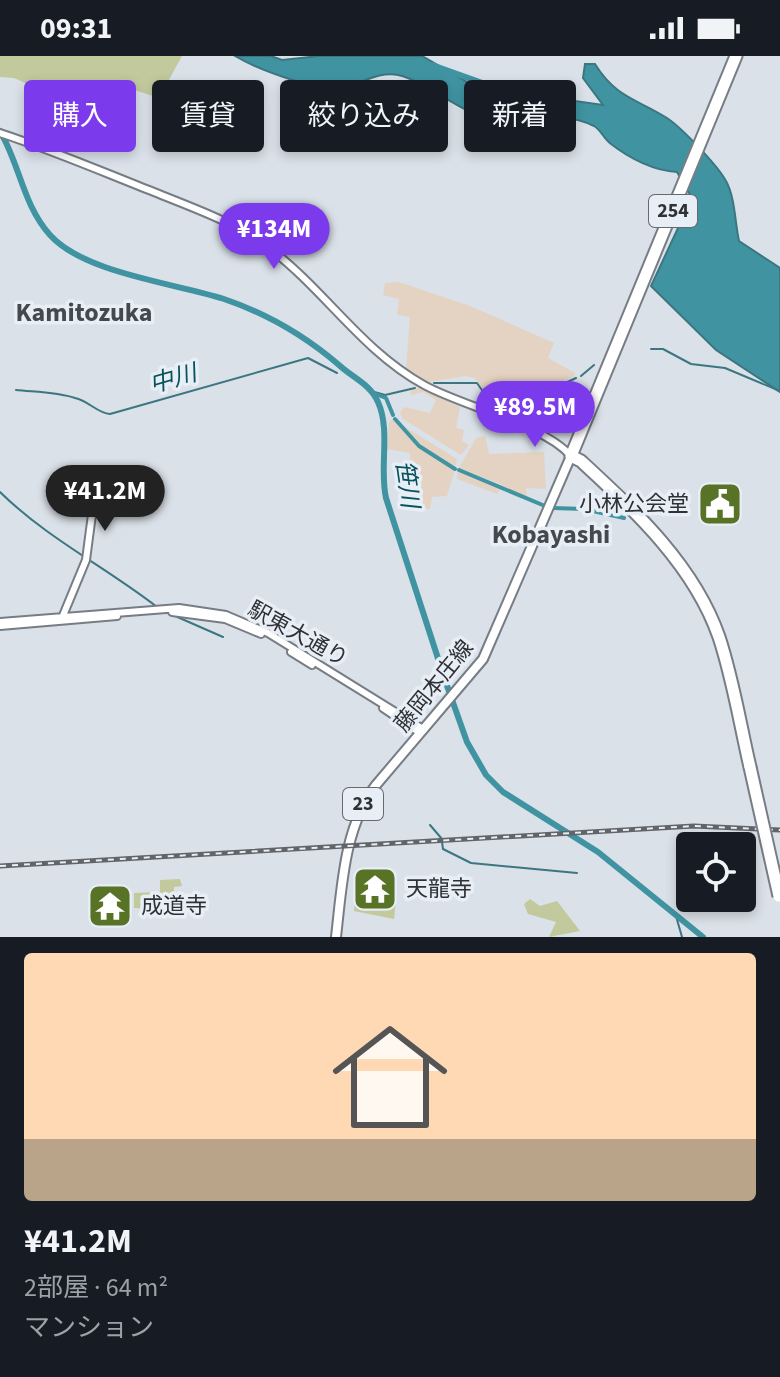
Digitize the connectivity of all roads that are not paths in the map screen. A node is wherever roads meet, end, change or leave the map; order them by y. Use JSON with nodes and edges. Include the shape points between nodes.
{"nodes":[{"id":1,"x":736,"y":56,"type":"edge"},
{"id":2,"x":0,"y":133,"type":"edge"},
{"id":3,"x":571,"y":456,"type":"junction"},
{"id":4,"x":93,"y":507,"type":"dead end"},
{"id":5,"x":61,"y":618,"type":"junction"},
{"id":6,"x":0,"y":624,"type":"edge"},
{"id":7,"x":421,"y":731,"type":"junction"},
{"id":8,"x":780,"y":897,"type":"edge"},
{"id":9,"x":336,"y":937,"type":"edge"}],
"edges":[{"from":1,"to":3,"type":"highway","number":"254"},
{"from":2,"to":3,"type":"street","via":[[235,227],[286,262],[392,365],[426,386],[553,442]]},
{"from":3,"to":7,"type":"main road","name":"藤岡本庄線","number":"23","via":[[487,652]]},
{"from":3,"to":8,"type":"highway","bridge":true,"via":[[661,542],[692,581],[718,635]]},
{"from":4,"to":5,"type":"street","via":[[86,558]]},
{"from":5,"to":6,"type":"street","name":"駅東大通り"},
{"from":5,"to":7,"type":"street","name":"駅東大通り","via":[[169,612],[225,619],[266,636]]},
{"from":7,"to":9,"type":"main road","name":"藤岡本庄線","number":"23","via":[[362,806],[349,845]]}]}
